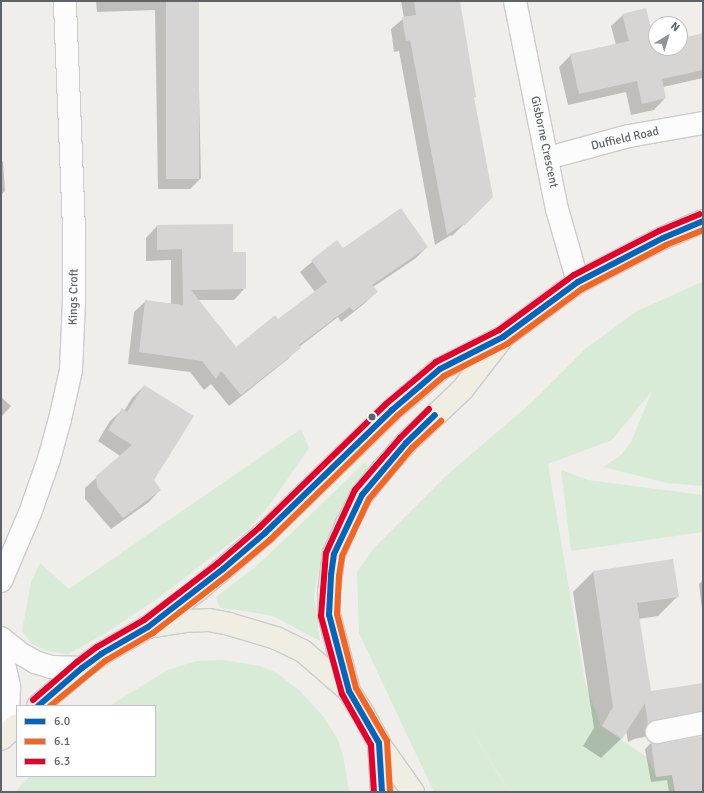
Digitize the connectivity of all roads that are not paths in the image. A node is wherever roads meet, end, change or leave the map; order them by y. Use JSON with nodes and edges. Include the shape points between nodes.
{"nodes":[{"id":1,"x":65,"y":1,"type":"edge"},
{"id":2,"x":515,"y":1,"type":"edge"},
{"id":3,"x":703,"y":123,"type":"edge"},
{"id":4,"x":548,"y":158,"type":"junction"},
{"id":5,"x":703,"y":221,"type":"edge"},
{"id":6,"x":578,"y":282,"type":"junction"},
{"id":7,"x":503,"y":336,"type":"junction"},
{"id":8,"x":1,"y":580,"type":"edge"},
{"id":9,"x":148,"y":627,"type":"junction"},
{"id":10,"x":1,"y":638,"type":"edge"},
{"id":11,"x":1,"y":651,"type":"edge"},
{"id":12,"x":82,"y":668,"type":"junction"},
{"id":13,"x":349,"y":691,"type":"junction"},
{"id":14,"x":39,"y":705,"type":"edge"},
{"id":15,"x":703,"y":723,"type":"edge"},
{"id":16,"x":657,"y":732,"type":"dead end"},
{"id":17,"x":7,"y":734,"type":"edge"},
{"id":18,"x":379,"y":743,"type":"junction"},
{"id":19,"x":382,"y":792,"type":"edge"},
{"id":20,"x":413,"y":792,"type":"edge"}],
"edges":[{"from":1,"to":8,"type":"street","name":"Kings Croft","via":[[74,229],[71,370],[49,459]]},
{"from":2,"to":4,"type":"street","name":"Gisborne Crescent"},
{"from":3,"to":4,"type":"street","name":"Duffield Road","via":[[629,136]]},
{"from":4,"to":6,"type":"street","name":"Gisborne Crescent","via":[[558,209]]},
{"from":5,"to":6,"type":"highway","via":[[663,238]]},
{"from":6,"to":7,"type":"highway"},
{"from":7,"to":9,"type":"highway","via":[[440,369],[392,410],[265,533],[198,590]]},
{"from":7,"to":13,"type":"highway","via":[[462,390],[406,443],[382,470],[362,495],[347,524],[334,554],[329,592],[330,615]]},
{"from":9,"to":12,"type":"highway"},
{"from":9,"to":13,"type":"highway","via":[[209,620],[276,638],[303,651]]},
{"from":10,"to":12,"type":"street","via":[[35,662],[51,667]]},
{"from":11,"to":17,"type":"street","via":[[9,687]]},
{"from":12,"to":14,"type":"highway"},
{"from":13,"to":18,"type":"highway"},
{"from":15,"to":16,"type":"street"},
{"from":18,"to":19,"type":"highway"},
{"from":18,"to":20,"type":"highway"}]}
